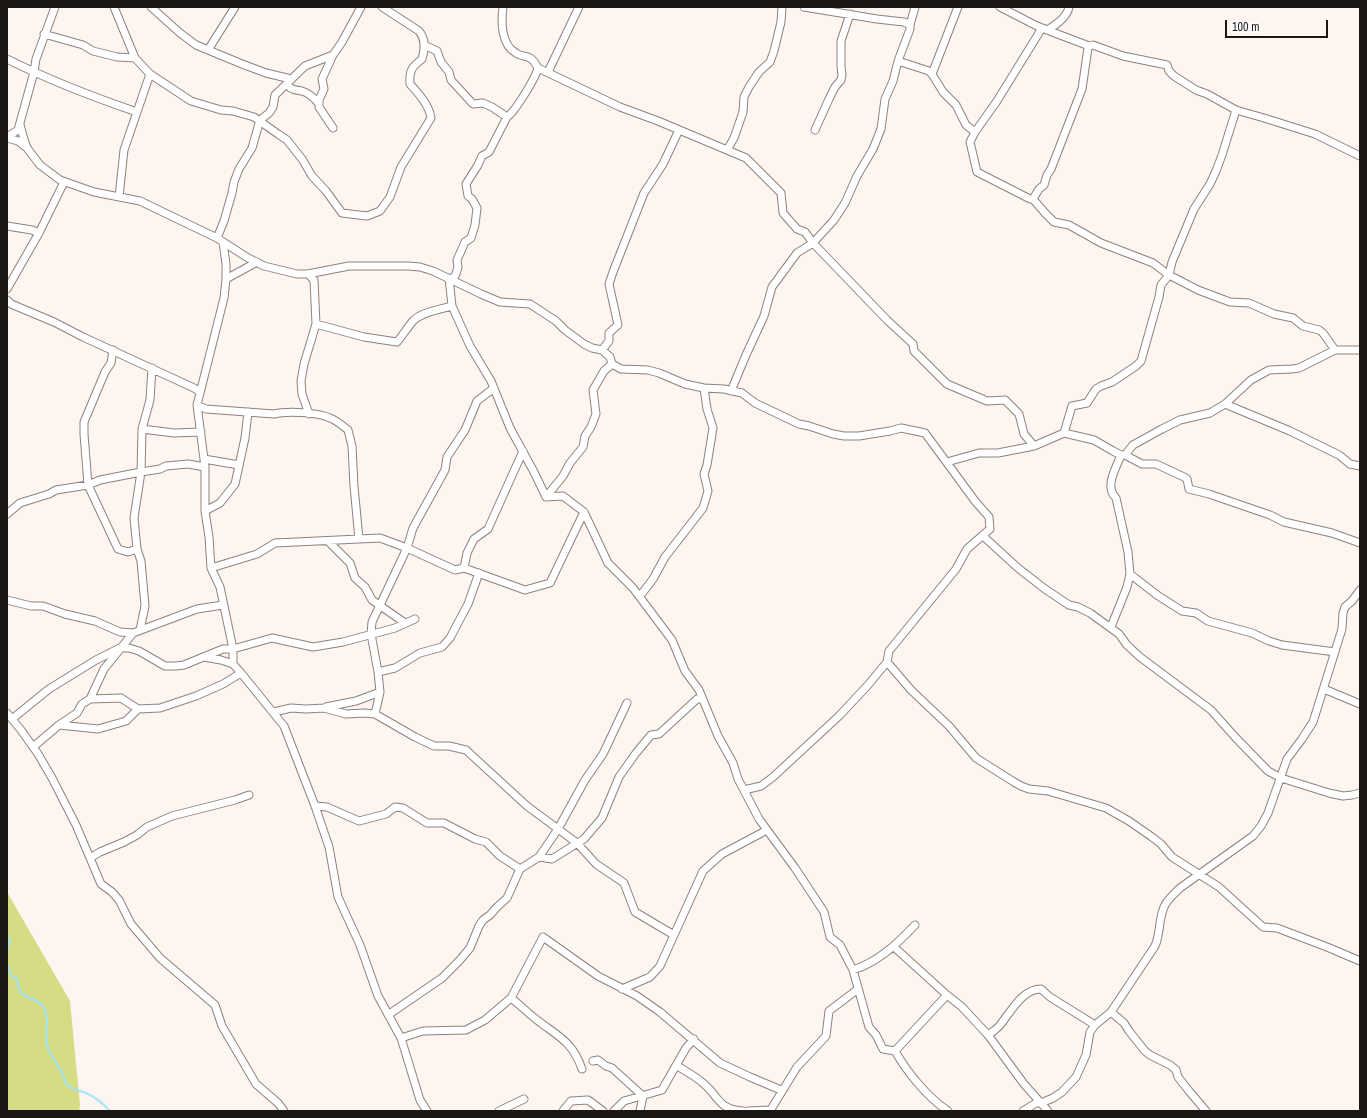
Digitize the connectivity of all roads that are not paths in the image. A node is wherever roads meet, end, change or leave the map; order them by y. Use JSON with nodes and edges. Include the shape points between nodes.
{"nodes":[{"id":1,"x":55,"y":7,"type":"edge"},
{"id":2,"x":114,"y":7,"type":"edge"},
{"id":3,"x":151,"y":7,"type":"edge"},
{"id":4,"x":163,"y":7,"type":"edge"},
{"id":5,"x":235,"y":7,"type":"edge"},
{"id":6,"x":360,"y":7,"type":"edge"},
{"id":7,"x":382,"y":7,"type":"edge"},
{"id":8,"x":503,"y":7,"type":"edge"},
{"id":9,"x":578,"y":7,"type":"edge"},
{"id":10,"x":782,"y":7,"type":"edge"},
{"id":11,"x":804,"y":7,"type":"edge"},
{"id":12,"x":915,"y":7,"type":"edge"},
{"id":13,"x":958,"y":7,"type":"edge"},
{"id":14,"x":1000,"y":7,"type":"edge"},
{"id":15,"x":1069,"y":7,"type":"edge"},
{"id":16,"x":160,"y":14,"type":"junction"},
{"id":17,"x":850,"y":14,"type":"junction"},
{"id":18,"x":910,"y":25,"type":"junction"},
{"id":19,"x":1045,"y":29,"type":"junction"},
{"id":20,"x":44,"y":34,"type":"junction"},
{"id":21,"x":424,"y":45,"type":"junction"},
{"id":22,"x":1089,"y":46,"type":"junction"},
{"id":23,"x":208,"y":50,"type":"junction"},
{"id":24,"x":333,"y":55,"type":"junction"},
{"id":25,"x":135,"y":58,"type":"junction"},
{"id":26,"x":7,"y":59,"type":"edge"},
{"id":27,"x":898,"y":61,"type":"junction"},
{"id":28,"x":538,"y":68,"type":"junction"},
{"id":29,"x":34,"y":72,"type":"junction"},
{"id":30,"x":548,"y":72,"type":"junction"},
{"id":31,"x":150,"y":74,"type":"junction"},
{"id":32,"x":932,"y":74,"type":"junction"},
{"id":33,"x":289,"y":82,"type":"junction"},
{"id":34,"x":319,"y":104,"type":"junction"},
{"id":35,"x":1236,"y":110,"type":"junction"},
{"id":36,"x":137,"y":112,"type":"junction"},
{"id":37,"x":507,"y":117,"type":"junction"},
{"id":38,"x":260,"y":120,"type":"junction"},
{"id":39,"x":20,"y":123,"type":"junction"},
{"id":40,"x":333,"y":128,"type":"dead end"},
{"id":41,"x":679,"y":130,"type":"junction"},
{"id":42,"x":815,"y":130,"type":"dead end"},
{"id":43,"x":975,"y":132,"type":"junction"},
{"id":44,"x":7,"y":138,"type":"edge"},
{"id":45,"x":27,"y":148,"type":"junction"},
{"id":46,"x":727,"y":150,"type":"junction"},
{"id":47,"x":1360,"y":156,"type":"edge"},
{"id":48,"x":64,"y":182,"type":"junction"},
{"id":49,"x":119,"y":197,"type":"junction"},
{"id":50,"x":1033,"y":199,"type":"junction"},
{"id":51,"x":7,"y":226,"type":"edge"},
{"id":52,"x":39,"y":233,"type":"junction"},
{"id":53,"x":220,"y":240,"type":"junction"},
{"id":54,"x":813,"y":243,"type":"junction"},
{"id":55,"x":257,"y":262,"type":"junction"},
{"id":56,"x":308,"y":274,"type":"junction"},
{"id":57,"x":1169,"y":275,"type":"junction"},
{"id":58,"x":226,"y":279,"type":"junction"},
{"id":59,"x":450,"y":279,"type":"junction"},
{"id":60,"x":7,"y":289,"type":"edge"},
{"id":61,"x":7,"y":300,"type":"edge"},
{"id":62,"x":452,"y":306,"type":"junction"},
{"id":63,"x":316,"y":324,"type":"junction"},
{"id":64,"x":113,"y":350,"type":"junction"},
{"id":65,"x":602,"y":350,"type":"junction"},
{"id":66,"x":1336,"y":350,"type":"junction"},
{"id":67,"x":1360,"y":350,"type":"edge"},
{"id":68,"x":612,"y":364,"type":"junction"},
{"id":69,"x":152,"y":368,"type":"junction"},
{"id":70,"x":494,"y":388,"type":"junction"},
{"id":71,"x":704,"y":388,"type":"junction"},
{"id":72,"x":731,"y":391,"type":"junction"},
{"id":73,"x":200,"y":392,"type":"junction"},
{"id":74,"x":1225,"y":404,"type":"junction"},
{"id":75,"x":197,"y":405,"type":"junction"},
{"id":76,"x":248,"y":412,"type":"junction"},
{"id":77,"x":309,"y":414,"type":"junction"},
{"id":78,"x":142,"y":430,"type":"junction"},
{"id":79,"x":201,"y":432,"type":"junction"},
{"id":80,"x":1064,"y":433,"type":"junction"},
{"id":81,"x":1034,"y":446,"type":"junction"},
{"id":82,"x":523,"y":451,"type":"junction"},
{"id":83,"x":1123,"y":455,"type":"junction"},
{"id":84,"x":204,"y":459,"type":"junction"},
{"id":85,"x":947,"y":462,"type":"junction"},
{"id":86,"x":239,"y":465,"type":"junction"},
{"id":87,"x":1360,"y":466,"type":"edge"},
{"id":88,"x":205,"y":467,"type":"junction"},
{"id":89,"x":141,"y":472,"type":"junction"},
{"id":90,"x":88,"y":485,"type":"junction"},
{"id":91,"x":546,"y":497,"type":"junction"},
{"id":92,"x":205,"y":511,"type":"junction"},
{"id":93,"x":584,"y":512,"type":"junction"},
{"id":94,"x":7,"y":514,"type":"edge"},
{"id":95,"x":983,"y":536,"type":"junction"},
{"id":96,"x":359,"y":539,"type":"junction"},
{"id":97,"x":328,"y":541,"type":"junction"},
{"id":98,"x":1360,"y":543,"type":"edge"},
{"id":99,"x":407,"y":548,"type":"junction"},
{"id":100,"x":137,"y":550,"type":"junction"},
{"id":101,"x":211,"y":568,"type":"junction"},
{"id":102,"x":464,"y":568,"type":"junction"},
{"id":103,"x":479,"y":573,"type":"junction"},
{"id":104,"x":1130,"y":574,"type":"junction"},
{"id":105,"x":1360,"y":590,"type":"edge"},
{"id":106,"x":640,"y":596,"type":"junction"},
{"id":107,"x":7,"y":600,"type":"edge"},
{"id":108,"x":223,"y":605,"type":"junction"},
{"id":109,"x":380,"y":606,"type":"junction"},
{"id":110,"x":416,"y":619,"type":"dead end"},
{"id":111,"x":405,"y":623,"type":"junction"},
{"id":112,"x":1111,"y":627,"type":"junction"},
{"id":113,"x":137,"y":631,"type":"junction"},
{"id":114,"x":371,"y":634,"type":"junction"},
{"id":115,"x":120,"y":648,"type":"junction"},
{"id":116,"x":232,"y":649,"type":"junction"},
{"id":117,"x":1335,"y":652,"type":"junction"},
{"id":118,"x":204,"y":657,"type":"junction"},
{"id":119,"x":887,"y":662,"type":"junction"},
{"id":120,"x":232,"y":664,"type":"junction"},
{"id":121,"x":378,"y":672,"type":"junction"},
{"id":122,"x":241,"y":673,"type":"junction"},
{"id":123,"x":1324,"y":689,"type":"junction"},
{"id":124,"x":380,"y":692,"type":"junction"},
{"id":125,"x":90,"y":699,"type":"junction"},
{"id":126,"x":702,"y":699,"type":"junction"},
{"id":127,"x":627,"y":702,"type":"dead end"},
{"id":128,"x":1360,"y":704,"type":"edge"},
{"id":129,"x":324,"y":708,"type":"junction"},
{"id":130,"x":138,"y":709,"type":"junction"},
{"id":131,"x":274,"y":712,"type":"junction"},
{"id":132,"x":7,"y":713,"type":"edge"},
{"id":133,"x":375,"y":714,"type":"junction"},
{"id":134,"x":12,"y":719,"type":"junction"},
{"id":135,"x":59,"y":725,"type":"junction"},
{"id":136,"x":33,"y":746,"type":"junction"},
{"id":137,"x":1280,"y":778,"type":"junction"},
{"id":138,"x":744,"y":790,"type":"junction"},
{"id":139,"x":1360,"y":792,"type":"edge"},
{"id":140,"x":249,"y":795,"type":"dead end"},
{"id":141,"x":315,"y":806,"type":"junction"},
{"id":142,"x":558,"y":829,"type":"junction"},
{"id":143,"x":767,"y":830,"type":"junction"},
{"id":144,"x":577,"y":843,"type":"junction"},
{"id":145,"x":90,"y":858,"type":"junction"},
{"id":146,"x":539,"y":858,"type":"junction"},
{"id":147,"x":520,"y":869,"type":"junction"},
{"id":148,"x":1198,"y":874,"type":"junction"},
{"id":149,"x":915,"y":926,"type":"dead end"},
{"id":150,"x":674,"y":935,"type":"junction"},
{"id":151,"x":894,"y":947,"type":"junction"},
{"id":152,"x":1360,"y":962,"type":"edge"},
{"id":153,"x":853,"y":970,"type":"junction"},
{"id":154,"x":622,"y":989,"type":"junction"},
{"id":155,"x":858,"y":989,"type":"junction"},
{"id":156,"x":947,"y":995,"type":"junction"},
{"id":157,"x":511,"y":998,"type":"junction"},
{"id":158,"x":1111,"y":1012,"type":"junction"},
{"id":159,"x":388,"y":1015,"type":"junction"},
{"id":160,"x":1095,"y":1025,"type":"junction"},
{"id":161,"x":988,"y":1035,"type":"junction"},
{"id":162,"x":401,"y":1038,"type":"junction"},
{"id":163,"x":694,"y":1039,"type":"junction"},
{"id":164,"x":894,"y":1051,"type":"junction"},
{"id":165,"x":593,"y":1061,"type":"dead end"},
{"id":166,"x":676,"y":1065,"type":"junction"},
{"id":167,"x":582,"y":1069,"type":"dead end"},
{"id":168,"x":781,"y":1090,"type":"junction"},
{"id":169,"x":643,"y":1096,"type":"junction"},
{"id":170,"x":524,"y":1099,"type":"dead end"},
{"id":171,"x":1041,"y":1103,"type":"junction"},
{"id":172,"x":770,"y":1110,"type":"edge"},
{"id":173,"x":284,"y":1111,"type":"edge"},
{"id":174,"x":427,"y":1111,"type":"edge"},
{"id":175,"x":499,"y":1111,"type":"edge"},
{"id":176,"x":563,"y":1111,"type":"edge"},
{"id":177,"x":603,"y":1111,"type":"edge"},
{"id":178,"x":614,"y":1111,"type":"edge"},
{"id":179,"x":640,"y":1111,"type":"edge"},
{"id":180,"x":742,"y":1111,"type":"edge"},
{"id":181,"x":748,"y":1111,"type":"edge"},
{"id":182,"x":948,"y":1111,"type":"edge"},
{"id":183,"x":1023,"y":1111,"type":"edge"},
{"id":184,"x":1048,"y":1111,"type":"edge"},
{"id":185,"x":1206,"y":1111,"type":"edge"}],
"edges":[{"from":1,"to":20,"type":"street"},
{"from":2,"to":25,"type":"street"},
{"from":3,"to":16,"type":"street"},
{"from":4,"to":16,"type":"street"},
{"from":5,"to":23,"type":"street"},
{"from":6,"to":24,"type":"street"},
{"from":7,"to":21,"type":"street","via":[[419,31]]},
{"from":8,"to":28,"type":"street","via":[[503,29],[507,45],[513,52],[531,58]]},
{"from":9,"to":30,"type":"street"},
{"from":10,"to":46,"type":"street","via":[[781,22],[770,62],[749,86],[744,97],[743,112]]},
{"from":11,"to":17,"type":"street"},
{"from":12,"to":18,"type":"street"},
{"from":13,"to":32,"type":"street"},
{"from":14,"to":19,"type":"street"},
{"from":15,"to":19,"type":"street","via":[[1068,12],[1056,24]]},
{"from":16,"to":23,"type":"street","via":[[180,33]]},
{"from":17,"to":18,"type":"street"},
{"from":17,"to":42,"type":"street","via":[[841,40],[841,80]]},
{"from":18,"to":27,"type":"street"},
{"from":19,"to":22,"type":"street"},
{"from":19,"to":43,"type":"street"},
{"from":20,"to":25,"type":"street","via":[[83,45],[93,51]]},
{"from":20,"to":29,"type":"street"},
{"from":21,"to":37,"type":"street","via":[[437,51],[451,80],[473,104],[483,103]]},
{"from":21,"to":38,"type":"street","via":[[422,59],[409,75],[410,84],[430,111],[431,118],[401,167],[390,197],[380,211],[367,216],[342,213],[287,140]]},
{"from":22,"to":35,"type":"street","via":[[1167,65],[1174,76]]},
{"from":22,"to":50,"type":"street","via":[[1082,89],[1044,185]]},
{"from":23,"to":33,"type":"street"},
{"from":24,"to":33,"type":"street","via":[[305,66]]},
{"from":24,"to":34,"type":"street","via":[[322,79],[324,89],[318,100]]},
{"from":25,"to":31,"type":"street"},
{"from":26,"to":29,"type":"street"},
{"from":27,"to":32,"type":"street"},
{"from":27,"to":54,"type":"street","via":[[885,99],[881,129],[873,149],[845,203],[834,220]]},
{"from":28,"to":30,"type":"street"},
{"from":28,"to":37,"type":"street","via":[[521,100]]},
{"from":29,"to":36,"type":"street"},
{"from":29,"to":39,"type":"street"},
{"from":30,"to":41,"type":"street","via":[[620,107]]},
{"from":31,"to":36,"type":"street"},
{"from":31,"to":38,"type":"street","via":[[192,101]]},
{"from":32,"to":43,"type":"street","via":[[943,92],[956,105],[966,125]]},
{"from":33,"to":34,"type":"street","via":[[293,90],[308,94]]},
{"from":33,"to":38,"type":"street","via":[[275,95],[273,107]]},
{"from":34,"to":40,"type":"street"},
{"from":35,"to":47,"type":"street","via":[[1315,134]]},
{"from":35,"to":57,"type":"street","via":[[1218,166],[1194,209]]},
{"from":36,"to":49,"type":"street","via":[[124,150]]},
{"from":37,"to":59,"type":"street","via":[[489,152],[482,156],[466,184],[468,196],[477,208],[475,225],[471,238],[465,242],[457,260],[456,274]]},
{"from":38,"to":53,"type":"street","via":[[252,148],[234,182]]},
{"from":39,"to":44,"type":"street","via":[[18,130]]},
{"from":39,"to":45,"type":"street"},
{"from":41,"to":46,"type":"street"},
{"from":41,"to":65,"type":"street","via":[[663,164],[644,193],[613,272],[609,284],[618,325],[609,333],[609,340]]},
{"from":43,"to":50,"type":"street","via":[[970,142],[977,172]]},
{"from":44,"to":45,"type":"street","via":[[18,141]]},
{"from":45,"to":48,"type":"street","via":[[40,165]]},
{"from":46,"to":54,"type":"street","via":[[746,158],[781,193],[783,213],[797,228],[805,232]]},
{"from":48,"to":49,"type":"street"},
{"from":48,"to":52,"type":"street"},
{"from":49,"to":53,"type":"street","via":[[140,201]]},
{"from":50,"to":57,"type":"street","via":[[1054,222],[1068,225],[1101,243],[1153,262]]},
{"from":51,"to":52,"type":"street"},
{"from":52,"to":60,"type":"street"},
{"from":53,"to":55,"type":"street"},
{"from":53,"to":58,"type":"street","via":[[226,264]]},
{"from":54,"to":72,"type":"street","via":[[797,253],[772,287],[764,316]]},
{"from":54,"to":81,"type":"street","via":[[912,344],[914,351],[947,384],[987,401],[1005,400],[1019,414],[1024,434]]},
{"from":55,"to":56,"type":"street","via":[[297,274]]},
{"from":55,"to":58,"type":"street"},
{"from":56,"to":59,"type":"street","via":[[349,266],[408,266],[433,271]]},
{"from":56,"to":63,"type":"street","via":[[314,280]]},
{"from":57,"to":66,"type":"street","via":[[1230,302],[1249,303],[1274,314],[1293,318],[1303,326],[1319,330]]},
{"from":57,"to":80,"type":"street","via":[[1161,285],[1141,361],[1112,382],[1096,389],[1087,403],[1072,406]]},
{"from":58,"to":73,"type":"street","via":[[224,298]]},
{"from":59,"to":62,"type":"street"},
{"from":59,"to":65,"type":"street","via":[[500,302],[530,304],[584,344]]},
{"from":61,"to":64,"type":"street"},
{"from":62,"to":63,"type":"street","via":[[414,320],[397,342],[364,337]]},
{"from":62,"to":70,"type":"street","via":[[470,346]]},
{"from":63,"to":77,"type":"street","via":[[301,381],[302,394]]},
{"from":64,"to":69,"type":"street"},
{"from":64,"to":90,"type":"street","via":[[111,363],[84,422]]},
{"from":65,"to":68,"type":"street","via":[[610,357]]},
{"from":66,"to":67,"type":"street"},
{"from":66,"to":74,"type":"street","via":[[1299,368],[1269,370],[1258,375]]},
{"from":68,"to":71,"type":"street","via":[[621,369],[648,370],[685,384]]},
{"from":68,"to":91,"type":"street","via":[[604,371],[593,390],[596,414],[585,436],[583,447]]},
{"from":69,"to":73,"type":"street"},
{"from":69,"to":78,"type":"street","via":[[150,400]]},
{"from":70,"to":82,"type":"street","via":[[510,428]]},
{"from":70,"to":99,"type":"street","via":[[477,401],[465,430],[447,457],[445,470],[413,528]]},
{"from":71,"to":72,"type":"street"},
{"from":71,"to":106,"type":"street","via":[[713,428],[708,465],[704,474],[708,491],[703,508],[665,557]]},
{"from":72,"to":85,"type":"street","via":[[742,393],[755,403],[799,424],[833,434],[859,436],[901,428],[925,433]]},
{"from":73,"to":75,"type":"street"},
{"from":74,"to":83,"type":"street","via":[[1210,413],[1180,420],[1162,429],[1133,445]]},
{"from":74,"to":87,"type":"street","via":[[1290,431],[1339,455],[1350,464]]},
{"from":75,"to":76,"type":"street","via":[[206,409]]},
{"from":75,"to":79,"type":"street"},
{"from":76,"to":77,"type":"street"},
{"from":76,"to":86,"type":"street"},
{"from":77,"to":96,"type":"street","via":[[329,417],[348,430],[352,446]]},
{"from":78,"to":79,"type":"street"},
{"from":78,"to":89,"type":"street"},
{"from":79,"to":84,"type":"street"},
{"from":80,"to":81,"type":"street"},
{"from":80,"to":83,"type":"street","via":[[1094,440]]},
{"from":81,"to":85,"type":"street","via":[[998,453],[979,453]]},
{"from":82,"to":91,"type":"street"},
{"from":82,"to":102,"type":"street","via":[[488,529],[474,539],[467,553]]},
{"from":83,"to":98,"type":"street","via":[[1142,464],[1156,464],[1184,477],[1189,489],[1270,515],[1284,522],[1332,533]]},
{"from":83,"to":104,"type":"street","via":[[1110,484],[1112,494],[1116,498],[1128,552]]},
{"from":84,"to":86,"type":"street"},
{"from":84,"to":88,"type":"street"},
{"from":85,"to":95,"type":"street","via":[[989,517],[990,529]]},
{"from":86,"to":92,"type":"street","via":[[236,484],[220,503]]},
{"from":88,"to":89,"type":"street","via":[[188,464]]},
{"from":88,"to":92,"type":"street"},
{"from":89,"to":90,"type":"street"},
{"from":89,"to":100,"type":"street","via":[[134,518]]},
{"from":90,"to":94,"type":"street","via":[[56,490],[20,503]]},
{"from":90,"to":100,"type":"street","via":[[118,548],[128,552]]},
{"from":91,"to":93,"type":"street","via":[[563,496]]},
{"from":92,"to":101,"type":"street"},
{"from":93,"to":103,"type":"street","via":[[550,583],[525,590]]},
{"from":93,"to":106,"type":"street","via":[[608,563]]},
{"from":95,"to":112,"type":"street","via":[[1045,589]]},
{"from":95,"to":119,"type":"street","via":[[967,549],[956,569],[889,651]]},
{"from":96,"to":97,"type":"street"},
{"from":96,"to":99,"type":"street","via":[[380,538]]},
{"from":97,"to":101,"type":"street","via":[[275,543],[257,554]]},
{"from":97,"to":109,"type":"street","via":[[350,563],[355,578]]},
{"from":99,"to":102,"type":"street","via":[[455,570]]},
{"from":99,"to":109,"type":"street"},
{"from":100,"to":113,"type":"street","via":[[141,561],[145,606]]},
{"from":101,"to":108,"type":"street","via":[[220,587]]},
{"from":102,"to":103,"type":"street"},
{"from":103,"to":121,"type":"street","via":[[468,604],[450,638],[442,647],[420,653],[395,668]]},
{"from":104,"to":112,"type":"street"},
{"from":104,"to":117,"type":"street","via":[[1182,611],[1196,613],[1208,621],[1252,633],[1282,645]]},
{"from":105,"to":117,"type":"street","via":[[1345,607]]},
{"from":106,"to":126,"type":"street","via":[[672,640],[685,671],[699,690]]},
{"from":107,"to":113,"type":"street","via":[[43,606],[95,621],[120,632]]},
{"from":108,"to":113,"type":"street","via":[[197,609]]},
{"from":108,"to":116,"type":"street"},
{"from":109,"to":111,"type":"street"},
{"from":109,"to":114,"type":"street","via":[[372,622]]},
{"from":110,"to":111,"type":"street"},
{"from":111,"to":114,"type":"street"},
{"from":112,"to":137,"type":"street","via":[[1140,657],[1211,710],[1268,771]]},
{"from":113,"to":115,"type":"street"},
{"from":114,"to":116,"type":"street","via":[[313,647],[272,638]]},
{"from":114,"to":121,"type":"street"},
{"from":115,"to":118,"type":"street","via":[[129,648],[165,666],[184,665]]},
{"from":115,"to":125,"type":"street","via":[[104,669]]},
{"from":115,"to":134,"type":"street","via":[[49,689]]},
{"from":116,"to":118,"type":"street","via":[[223,649]]},
{"from":116,"to":120,"type":"street"},
{"from":117,"to":123,"type":"street"},
{"from":118,"to":120,"type":"street"},
{"from":119,"to":138,"type":"street","via":[[839,716],[773,777],[761,786]]},
{"from":119,"to":148,"type":"street","via":[[976,758],[1021,786],[1106,808],[1152,837],[1172,857]]},
{"from":120,"to":122,"type":"street"},
{"from":121,"to":124,"type":"street"},
{"from":122,"to":130,"type":"street","via":[[196,696],[160,708]]},
{"from":122,"to":131,"type":"street"},
{"from":123,"to":128,"type":"street"},
{"from":123,"to":137,"type":"street","via":[[1313,722],[1287,759]]},
{"from":124,"to":129,"type":"street","via":[[356,701]]},
{"from":124,"to":133,"type":"street"},
{"from":125,"to":130,"type":"street","via":[[121,698]]},
{"from":125,"to":135,"type":"street","via":[[82,704],[77,713]]},
{"from":126,"to":138,"type":"street"},
{"from":126,"to":144,"type":"street","via":[[697,699],[659,734],[651,735],[618,777],[602,818],[584,839]]},
{"from":127,"to":142,"type":"street","via":[[603,754],[585,780]]},
{"from":129,"to":131,"type":"street","via":[[291,708]]},
{"from":129,"to":133,"type":"street","via":[[346,714]]},
{"from":130,"to":135,"type":"street","via":[[126,720],[98,729]]},
{"from":131,"to":141,"type":"street","via":[[284,726]]},
{"from":132,"to":134,"type":"street"},
{"from":133,"to":142,"type":"street","via":[[434,746],[466,750],[511,793]]},
{"from":134,"to":136,"type":"street"},
{"from":135,"to":136,"type":"street"},
{"from":136,"to":145,"type":"street","via":[[59,792]]},
{"from":137,"to":139,"type":"street","via":[[1343,796]]},
{"from":137,"to":148,"type":"street","via":[[1268,813],[1253,836]]},
{"from":138,"to":143,"type":"street"},
{"from":140,"to":145,"type":"street","via":[[172,816]]},
{"from":141,"to":147,"type":"street","via":[[327,807],[359,821],[386,814],[395,807],[403,808],[427,823],[444,823],[486,842],[500,856]]},
{"from":141,"to":159,"type":"street","via":[[329,847],[338,897]]},
{"from":142,"to":144,"type":"street"},
{"from":142,"to":146,"type":"street"},
{"from":143,"to":150,"type":"street","via":[[722,854],[703,871]]},
{"from":143,"to":153,"type":"street","via":[[824,912],[830,937],[840,945]]},
{"from":144,"to":146,"type":"street","via":[[552,859]]},
{"from":144,"to":150,"type":"street","via":[[596,864],[624,883],[635,912]]},
{"from":145,"to":173,"type":"street","via":[[101,884],[119,900],[131,924],[160,958],[214,1005],[222,1026],[256,1084]]},
{"from":146,"to":147,"type":"street"},
{"from":147,"to":159,"type":"street","via":[[507,898],[483,920],[470,948],[459,961],[442,978]]},
{"from":148,"to":152,"type":"street","via":[[1218,887],[1263,927],[1277,928]]},
{"from":148,"to":158,"type":"street","via":[[1180,888],[1165,905],[1155,946]]},
{"from":149,"to":151,"type":"street"},
{"from":150,"to":154,"type":"street","via":[[660,966],[650,977]]},
{"from":151,"to":153,"type":"street","via":[[865,967]]},
{"from":151,"to":156,"type":"street"},
{"from":153,"to":155,"type":"street"},
{"from":154,"to":157,"type":"street","via":[[598,976],[543,937]]},
{"from":154,"to":163,"type":"street","via":[[637,996]]},
{"from":155,"to":164,"type":"street","via":[[868,1027],[876,1035],[883,1049]]},
{"from":155,"to":168,"type":"street","via":[[829,1011],[826,1036],[797,1067]]},
{"from":156,"to":161,"type":"street"},
{"from":156,"to":164,"type":"street"},
{"from":157,"to":162,"type":"street","via":[[485,1020],[466,1030],[423,1031]]},
{"from":157,"to":167,"type":"street","via":[[536,1020],[567,1041]]},
{"from":158,"to":160,"type":"street"},
{"from":158,"to":185,"type":"street","via":[[1124,1023],[1145,1051],[1176,1070],[1178,1077]]},
{"from":159,"to":162,"type":"street"},
{"from":160,"to":161,"type":"street","via":[[1041,989],[1036,989],[1029,991]]},
{"from":160,"to":171,"type":"street","via":[[1090,1032],[1084,1062],[1076,1077],[1062,1092]]},
{"from":161,"to":171,"type":"street"},
{"from":162,"to":174,"type":"street","via":[[420,1100]]},
{"from":163,"to":166,"type":"street"},
{"from":163,"to":168,"type":"street","via":[[720,1063]]},
{"from":164,"to":182,"type":"street","via":[[904,1067]]},
{"from":165,"to":169,"type":"street","via":[[598,1060],[612,1068]]},
{"from":166,"to":169,"type":"street","via":[[662,1090]]},
{"from":166,"to":180,"type":"street","via":[[703,1083],[722,1105]]},
{"from":168,"to":172,"type":"street"},
{"from":169,"to":178,"type":"street","via":[[624,1101]]},
{"from":169,"to":179,"type":"street"},
{"from":170,"to":175,"type":"street"},
{"from":171,"to":183,"type":"street","via":[[1036,1103]]},
{"from":171,"to":184,"type":"street"},
{"from":172,"to":181,"type":"street"},
{"from":176,"to":177,"type":"street","via":[[571,1101],[588,1100]]}]}
